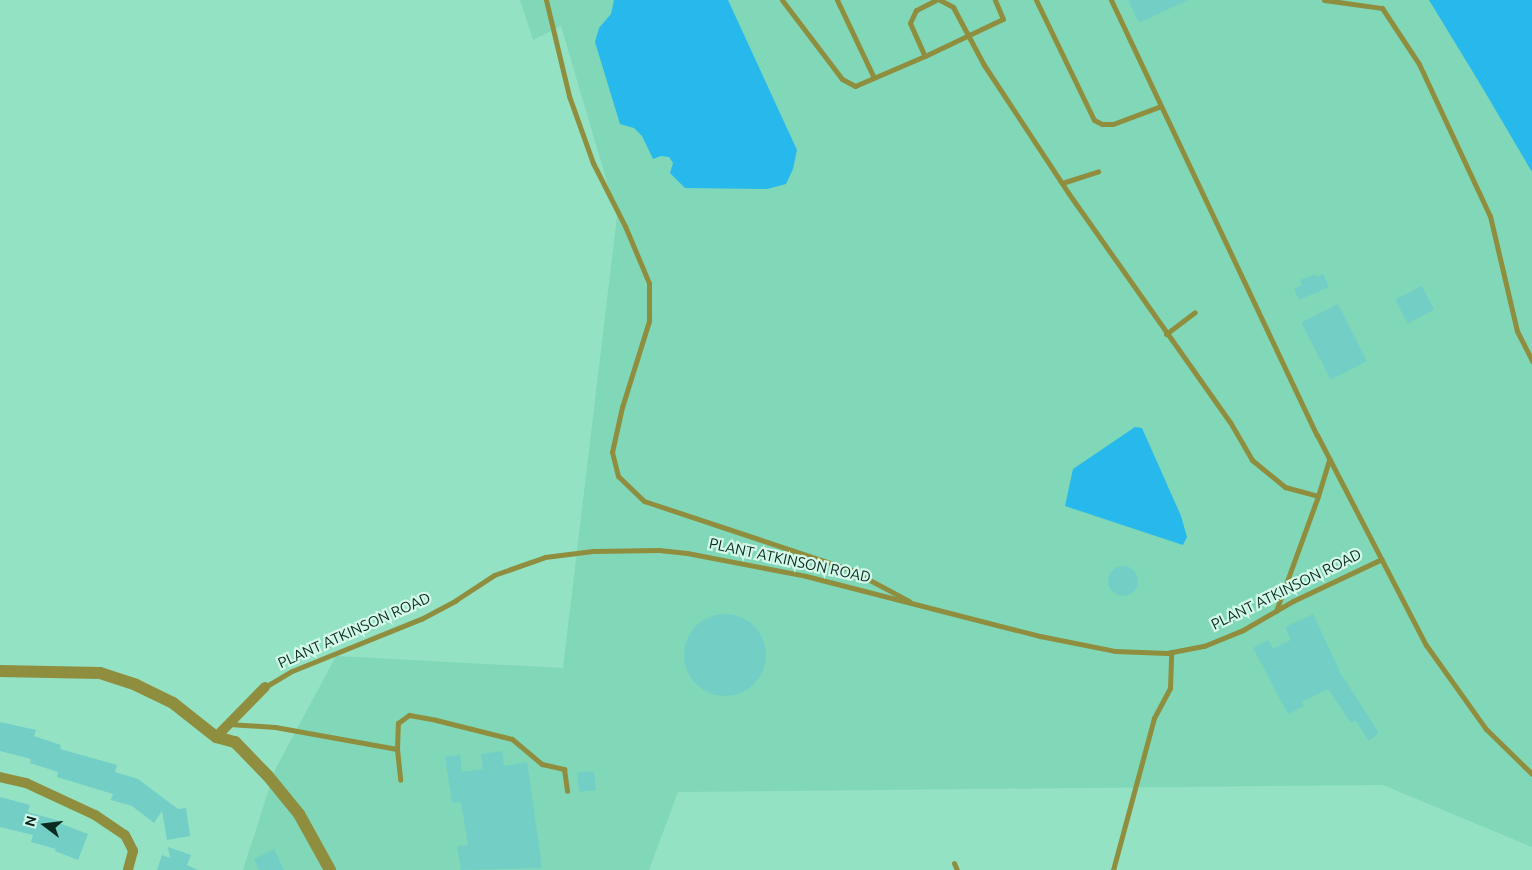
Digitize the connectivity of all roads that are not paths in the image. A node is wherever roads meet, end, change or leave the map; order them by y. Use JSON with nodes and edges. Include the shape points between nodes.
{"nodes":[{"id":1,"x":546,"y":0,"type":"edge"},
{"id":2,"x":782,"y":0,"type":"edge"},
{"id":3,"x":837,"y":0,"type":"edge"},
{"id":4,"x":936,"y":0,"type":"edge"},
{"id":5,"x":940,"y":0,"type":"edge"},
{"id":6,"x":995,"y":0,"type":"edge"},
{"id":7,"x":1036,"y":0,"type":"edge"},
{"id":8,"x":1111,"y":0,"type":"edge"},
{"id":9,"x":1324,"y":0,"type":"edge"},
{"id":10,"x":969,"y":35,"type":"junction"},
{"id":11,"x":925,"y":56,"type":"junction"},
{"id":12,"x":874,"y":78,"type":"junction"},
{"id":13,"x":1161,"y":106,"type":"junction"},
{"id":14,"x":1098,"y":171,"type":"dead end"},
{"id":15,"x":1062,"y":183,"type":"junction"},
{"id":16,"x":1195,"y":312,"type":"dead end"},
{"id":17,"x":1166,"y":334,"type":"junction"},
{"id":18,"x":1532,"y":361,"type":"edge"},
{"id":19,"x":1329,"y":458,"type":"junction"},
{"id":20,"x":1318,"y":496,"type":"junction"},
{"id":21,"x":1382,"y":559,"type":"junction"},
{"id":22,"x":916,"y":604,"type":"junction"},
{"id":23,"x":1276,"y":612,"type":"junction"},
{"id":24,"x":1171,"y":652,"type":"junction"},
{"id":25,"x":0,"y":672,"type":"edge"},
{"id":26,"x":265,"y":687,"type":"joint"},
{"id":27,"x":228,"y":724,"type":"junction"},
{"id":28,"x":216,"y":737,"type":"junction"},
{"id":29,"x":397,"y":749,"type":"junction"},
{"id":30,"x":1532,"y":774,"type":"edge"},
{"id":31,"x":0,"y":777,"type":"edge"},
{"id":32,"x":400,"y":780,"type":"dead end"},
{"id":33,"x":567,"y":791,"type":"dead end"},
{"id":34,"x":954,"y":863,"type":"dead end"},
{"id":35,"x":128,"y":870,"type":"edge"},
{"id":36,"x":330,"y":870,"type":"edge"},
{"id":37,"x":957,"y":870,"type":"edge"},
{"id":38,"x":1113,"y":870,"type":"edge"}],
"edges":[{"from":1,"to":22,"type":"lane","via":[[569,96],[593,163],[649,283],[649,321],[622,407],[612,452],[618,476],[644,502],[851,570]]},
{"from":2,"to":12,"type":"lane","via":[[842,79],[855,86]]},
{"from":3,"to":12,"type":"lane"},
{"from":4,"to":11,"type":"lane","via":[[916,10],[910,23]]},
{"from":5,"to":10,"type":"lane","via":[[953,7]]},
{"from":6,"to":10,"type":"lane","via":[[1003,19]]},
{"from":7,"to":13,"type":"lane","via":[[1094,120],[1113,124]]},
{"from":8,"to":13,"type":"lane"},
{"from":9,"to":18,"type":"lane","via":[[1382,8],[1420,64],[1490,216],[1517,331]]},
{"from":10,"to":11,"type":"lane"},
{"from":10,"to":15,"type":"lane","via":[[984,65]]},
{"from":11,"to":12,"type":"lane"},
{"from":13,"to":19,"type":"lane"},
{"from":14,"to":15,"type":"lane"},
{"from":15,"to":17,"type":"lane"},
{"from":16,"to":17,"type":"lane"},
{"from":17,"to":20,"type":"lane","via":[[1230,422],[1252,460],[1285,487]]},
{"from":19,"to":20,"type":"lane"},
{"from":19,"to":21,"type":"lane"},
{"from":20,"to":23,"type":"lane"},
{"from":21,"to":23,"type":"lane","name":"PLANT ATKINSON ROAD"},
{"from":21,"to":30,"type":"lane","via":[[1426,645],[1452,684],[1486,729]]},
{"from":22,"to":24,"type":"lane","name":"PLANT ATKINSON ROAD","via":[[1114,651]]},
{"from":22,"to":26,"type":"lane","name":"PLANT ATKINSON ROAD","via":[[806,576],[687,553],[627,550],[545,557],[494,575],[421,619],[292,671]]},
{"from":23,"to":24,"type":"lane","name":"PLANT ATKINSON ROAD","via":[[1204,646]]},
{"from":24,"to":38,"type":"lane","via":[[1170,688],[1154,718]]},
{"from":25,"to":28,"type":"street","via":[[100,673],[136,685],[173,703]]},
{"from":26,"to":27,"type":"street","name":"PLANT ATKINSON ROAD"},
{"from":27,"to":28,"type":"street","name":"PLANT ATKINSON ROAD"},
{"from":27,"to":29,"type":"lane","via":[[275,726]]},
{"from":28,"to":36,"type":"street","via":[[236,742],[268,776],[299,814]]},
{"from":29,"to":32,"type":"lane"},
{"from":29,"to":33,"type":"lane","via":[[398,723],[409,715],[436,720],[512,739],[542,764],[564,769]]},
{"from":31,"to":35,"type":"street","via":[[26,783],[95,815],[125,835],[133,851]]},
{"from":34,"to":37,"type":"lane"}]}
